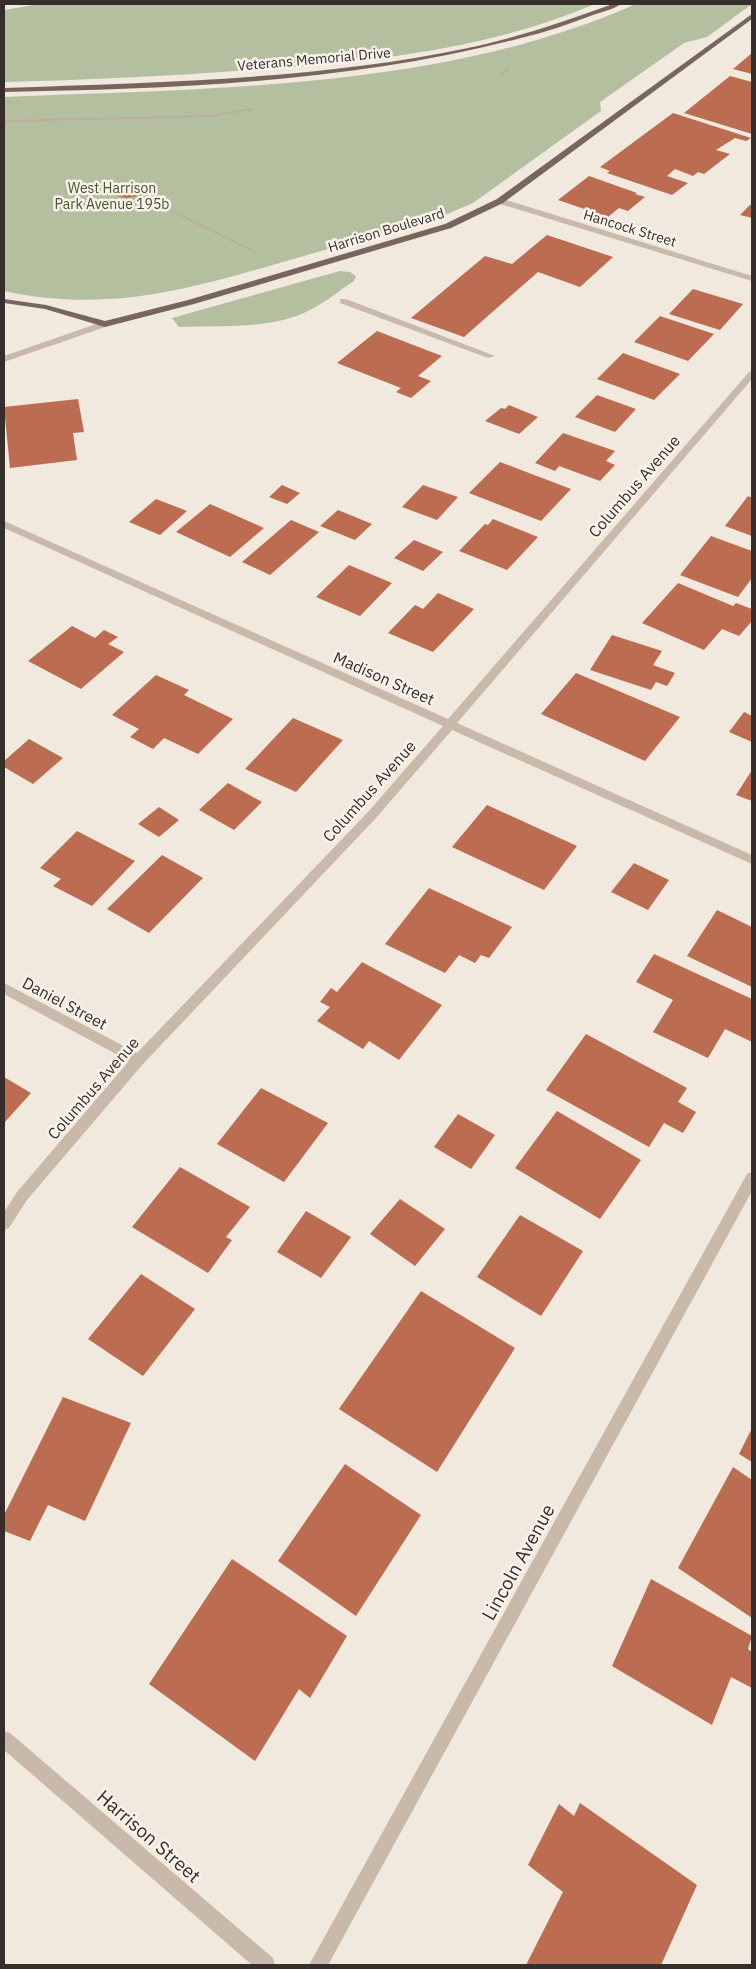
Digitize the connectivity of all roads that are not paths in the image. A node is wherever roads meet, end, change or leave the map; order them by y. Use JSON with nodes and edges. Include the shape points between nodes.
{"nodes":[{"id":1,"x":618,"y":4,"type":"edge"},
{"id":2,"x":752,"y":16,"type":"edge"},
{"id":3,"x":4,"y":90,"type":"edge"},
{"id":4,"x":500,"y":201,"type":"junction"},
{"id":5,"x":752,"y":279,"type":"edge"},
{"id":6,"x":4,"y":301,"type":"edge"},
{"id":7,"x":343,"y":302,"type":"dead end"},
{"id":8,"x":106,"y":324,"type":"junction"},
{"id":9,"x":491,"y":356,"type":"dead end"},
{"id":10,"x":4,"y":359,"type":"edge"},
{"id":11,"x":752,"y":374,"type":"edge"},
{"id":12,"x":4,"y":524,"type":"edge"},
{"id":13,"x":449,"y":726,"type":"junction"},
{"id":14,"x":752,"y":860,"type":"edge"},
{"id":15,"x":4,"y":988,"type":"edge"},
{"id":16,"x":138,"y":1060,"type":"junction"},
{"id":17,"x":752,"y":1178,"type":"edge"},
{"id":18,"x":4,"y":1224,"type":"edge"},
{"id":19,"x":4,"y":1739,"type":"edge"},
{"id":20,"x":266,"y":1965,"type":"edge"},
{"id":21,"x":318,"y":1965,"type":"edge"}],
"edges":[{"from":1,"to":3,"type":"main road","name":"Veterans Memorial Drive","via":[[533,35],[432,59],[384,66],[224,80]]},
{"from":2,"to":4,"type":"main road","name":"Harrison Boulevard"},
{"from":4,"to":5,"type":"street","name":"Hancock Street"},
{"from":4,"to":8,"type":"main road","name":"Harrison Boulevard","via":[[448,226]]},
{"from":6,"to":8,"type":"main road","via":[[46,307]]},
{"from":7,"to":9,"type":"street"},
{"from":8,"to":10,"type":"street"},
{"from":11,"to":13,"type":"street","name":"Columbus Avenue"},
{"from":12,"to":13,"type":"street","name":"Madison Street"},
{"from":13,"to":14,"type":"street","name":"Madison Street"},
{"from":13,"to":16,"type":"street","name":"Columbus Avenue","via":[[372,815]]},
{"from":15,"to":16,"type":"street","name":"Daniel Street"},
{"from":16,"to":18,"type":"street","name":"Columbus Avenue","via":[[22,1196]]},
{"from":17,"to":21,"type":"street","name":"Lincoln Avenue"},
{"from":19,"to":20,"type":"street","name":"Harrison Street"}]}
